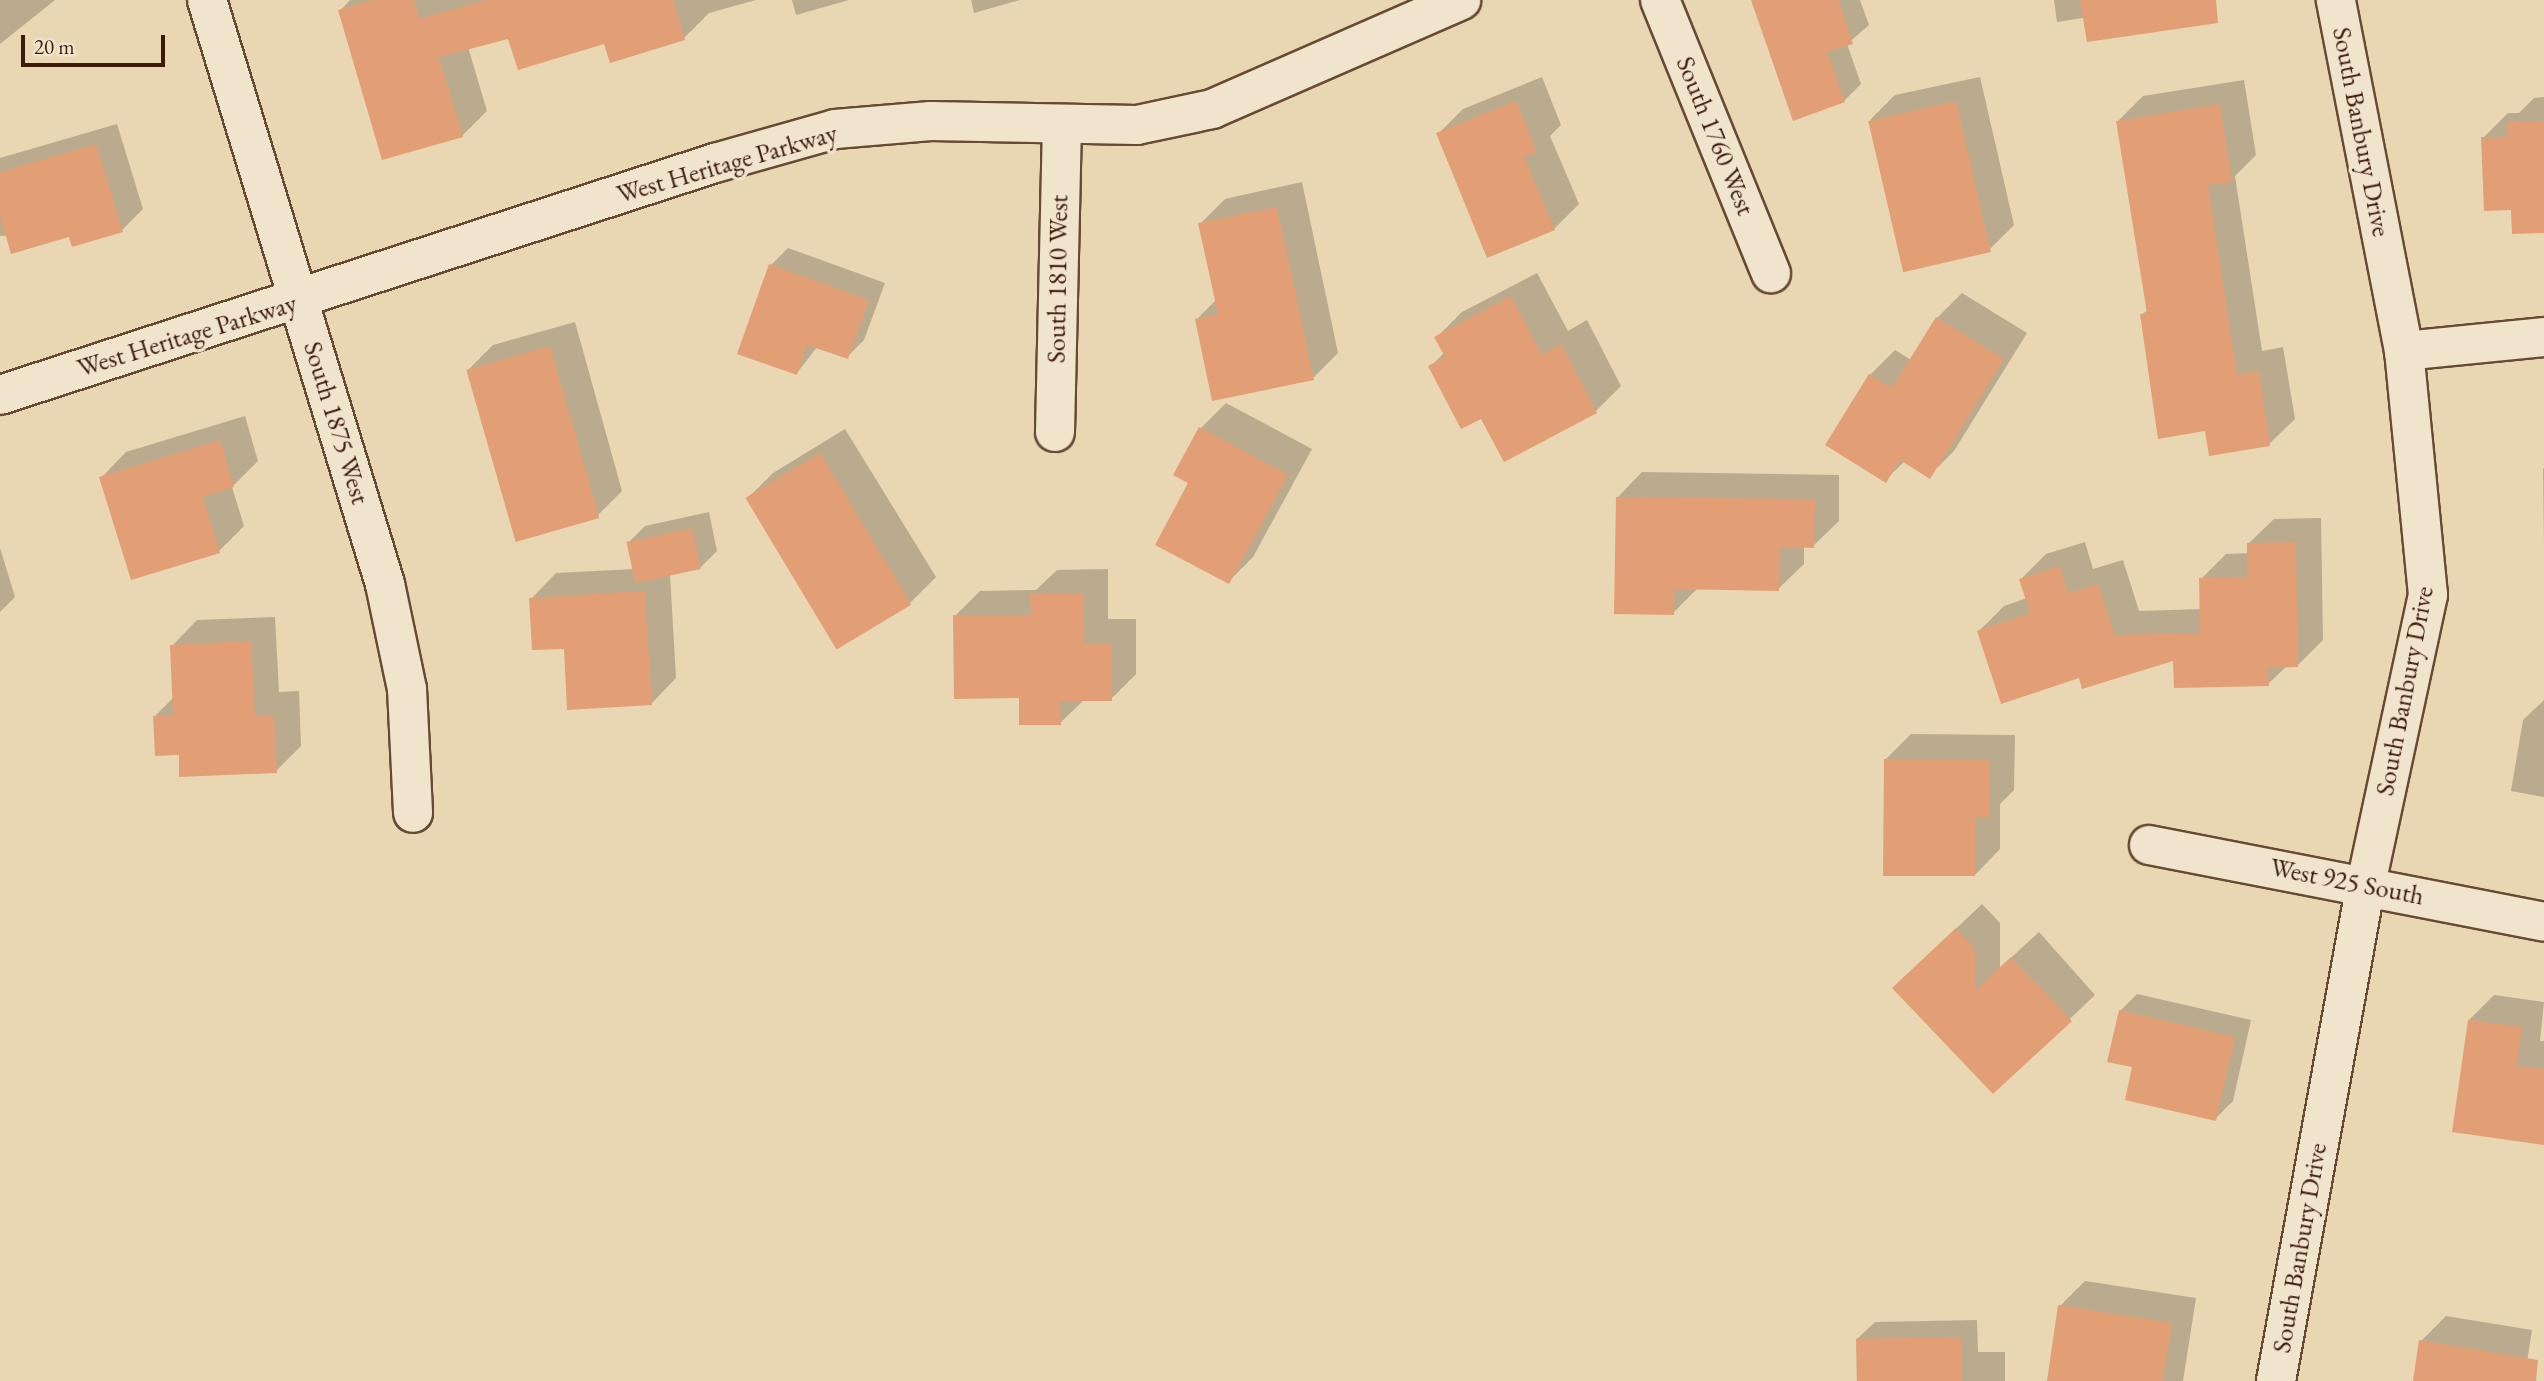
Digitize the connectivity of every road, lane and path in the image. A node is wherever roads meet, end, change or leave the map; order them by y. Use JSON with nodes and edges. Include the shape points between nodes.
{"nodes":[{"id":1,"x":207,"y":0,"type":"edge"},
{"id":2,"x":1461,"y":0,"type":"edge"},
{"id":3,"x":1660,"y":0,"type":"edge"},
{"id":4,"x":2336,"y":0,"type":"edge"},
{"id":5,"x":1062,"y":126,"type":"junction"},
{"id":6,"x":1771,"y":273,"type":"dead end"},
{"id":7,"x":299,"y":301,"type":"junction"},
{"id":8,"x":2544,"y":337,"type":"edge"},
{"id":9,"x":2404,"y":351,"type":"junction"},
{"id":10,"x":0,"y":395,"type":"edge"},
{"id":11,"x":1055,"y":432,"type":"dead end"},
{"id":12,"x":413,"y":813,"type":"dead end"},
{"id":13,"x":2149,"y":845,"type":"dead end"},
{"id":14,"x":2367,"y":884,"type":"junction"},
{"id":15,"x":2544,"y":922,"type":"edge"},
{"id":16,"x":2276,"y":1381,"type":"edge"}],
"edges":[{"from":1,"to":7,"type":"street","name":"South 1875 West"},
{"from":2,"to":5,"type":"street","name":"West Heritage Parkway","via":[[1212,109],[1137,125]]},
{"from":3,"to":6,"type":"street","name":"South 1760 West"},
{"from":4,"to":9,"type":"street","name":"South Banbury Drive"},
{"from":5,"to":7,"type":"street","name":"West Heritage Parkway","via":[[931,121],[835,130],[715,163]]},
{"from":5,"to":11,"type":"street","name":"South 1810 West"},
{"from":7,"to":10,"type":"street","name":"West Heritage Parkway"},
{"from":7,"to":12,"type":"street","name":"South 1875 West","via":[[384,584],[407,689]]},
{"from":8,"to":9,"type":"street"},
{"from":9,"to":14,"type":"street","name":"South Banbury Drive","via":[[2428,595]]},
{"from":13,"to":14,"type":"street","name":"West 925 South"},
{"from":14,"to":15,"type":"street","name":"West 925 South"},
{"from":14,"to":16,"type":"street","name":"South Banbury Drive"}]}
